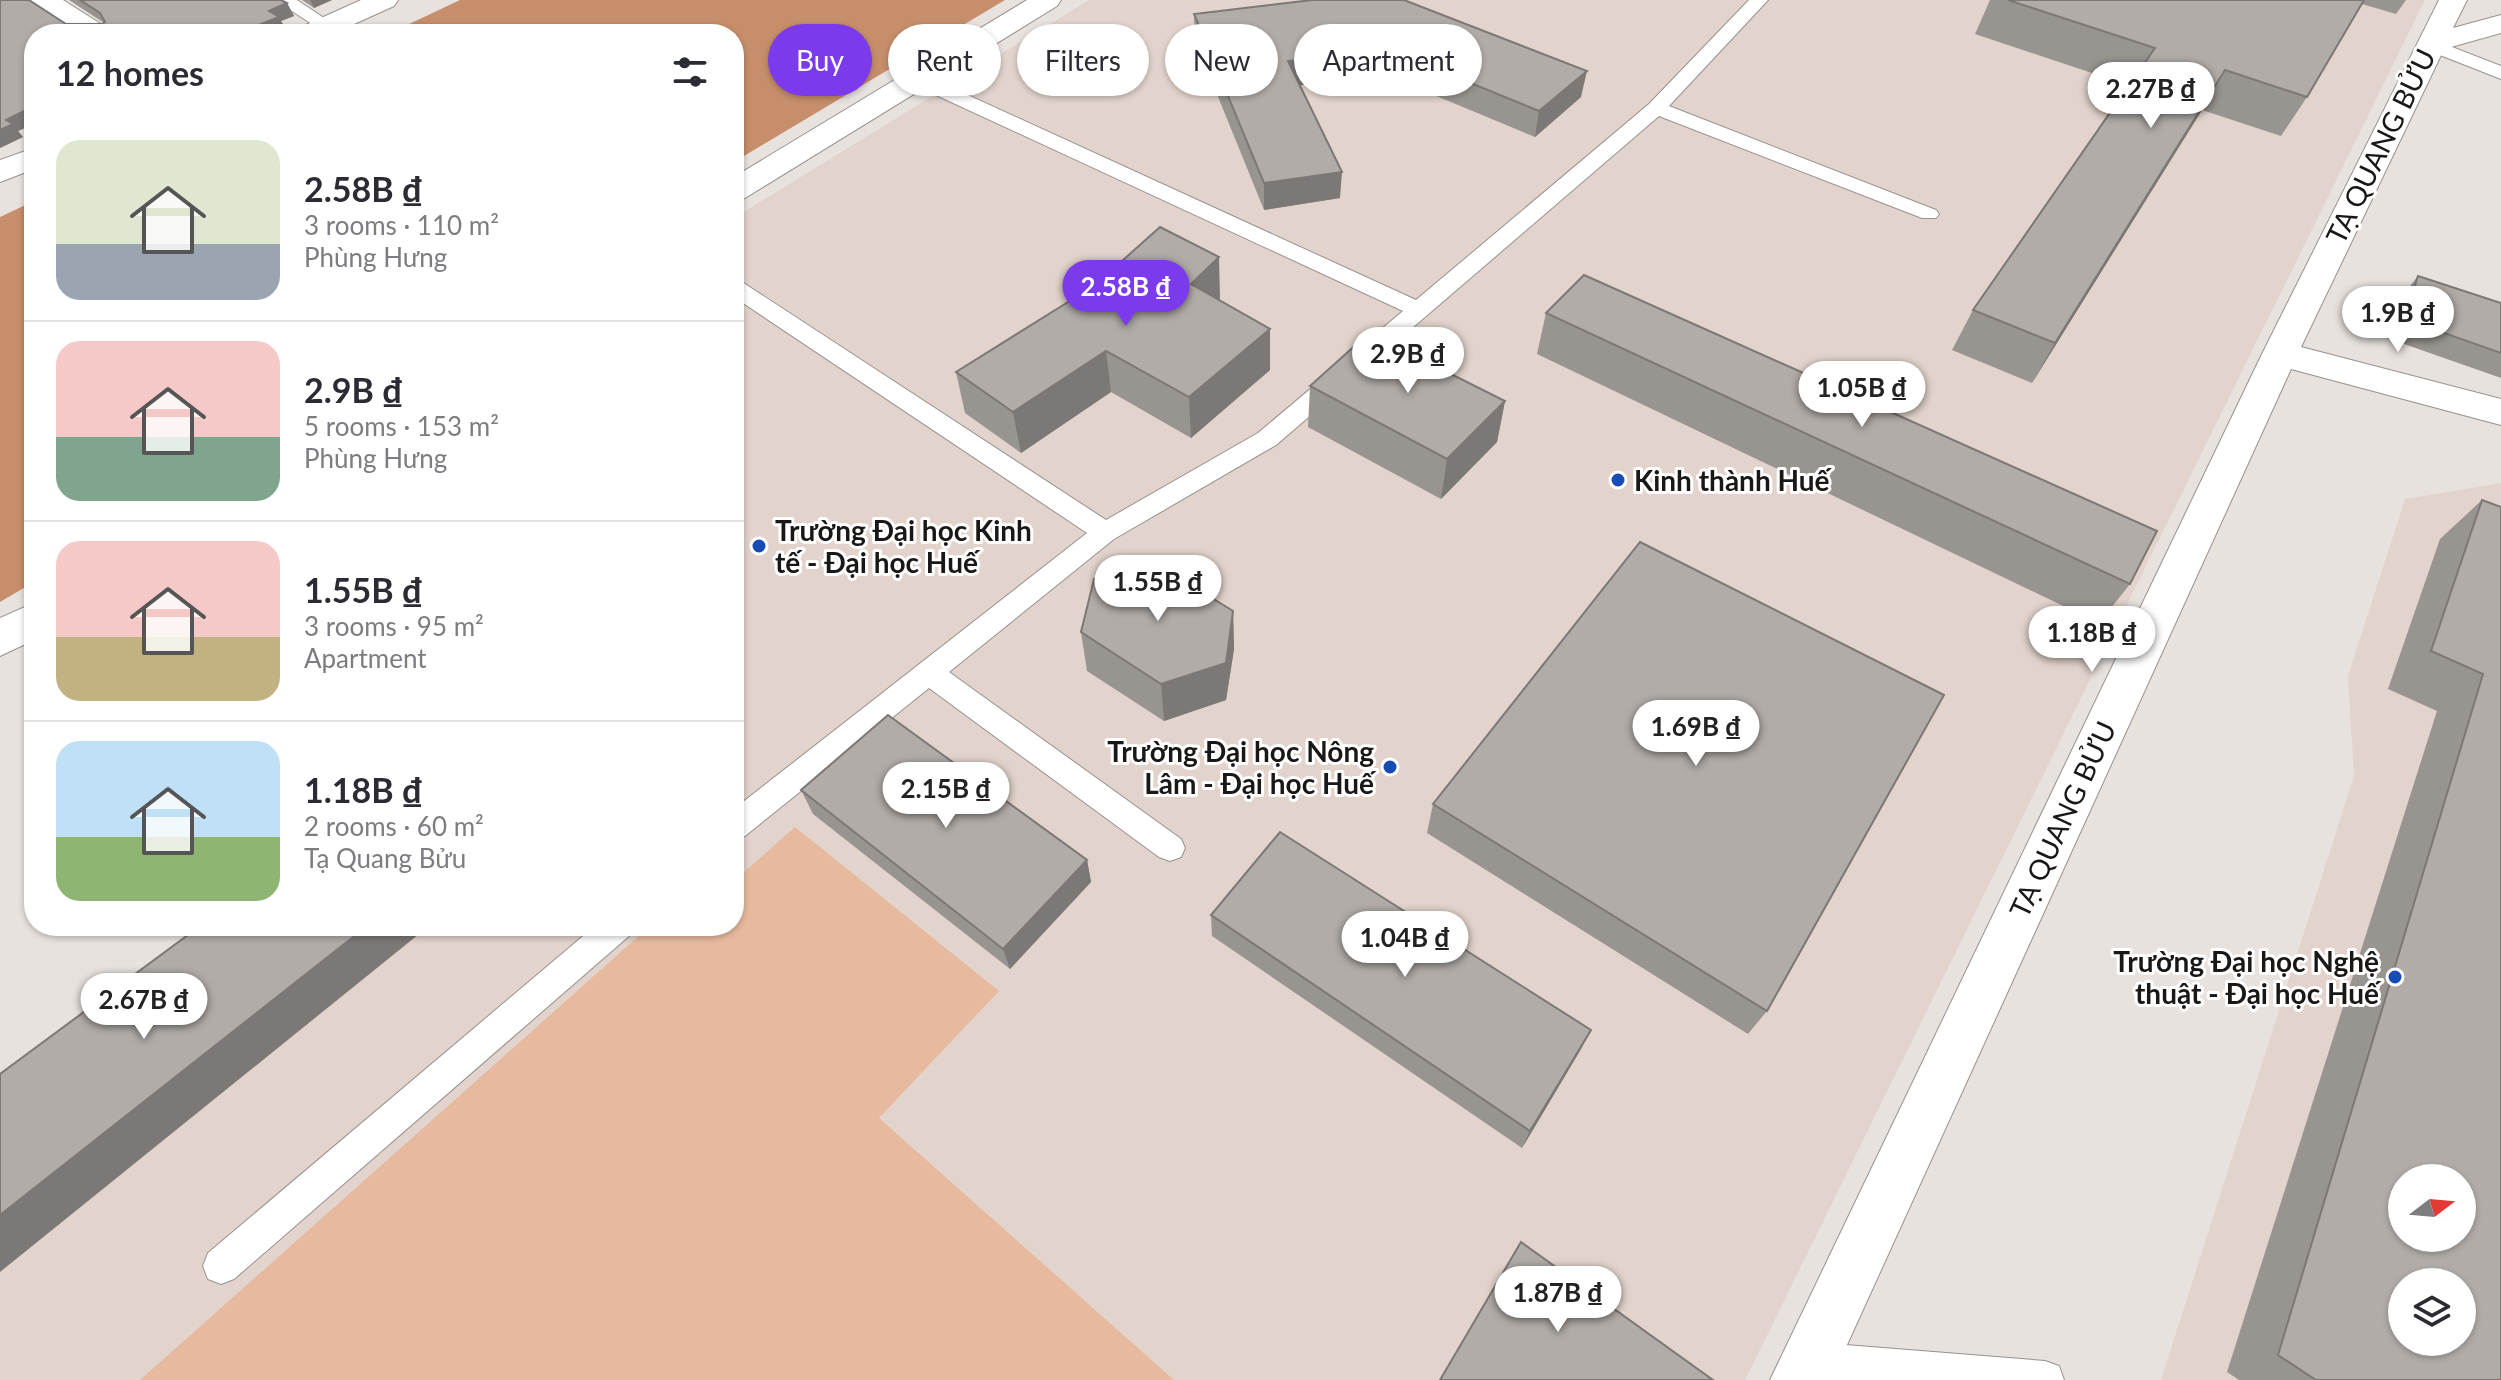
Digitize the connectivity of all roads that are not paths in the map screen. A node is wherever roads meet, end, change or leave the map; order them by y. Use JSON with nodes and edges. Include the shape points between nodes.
{"nodes":[{"id":1,"x":45,"y":0,"type":"edge"},
{"id":2,"x":284,"y":0,"type":"edge"},
{"id":3,"x":384,"y":0,"type":"edge"},
{"id":4,"x":1047,"y":0,"type":"edge"},
{"id":5,"x":1759,"y":0,"type":"edge"},
{"id":6,"x":2453,"y":0,"type":"edge"},
{"id":7,"x":82,"y":24,"type":"edge"},
{"id":8,"x":311,"y":24,"type":"edge"},
{"id":9,"x":331,"y":24,"type":"edge"},
{"id":10,"x":2501,"y":24,"type":"edge"},
{"id":11,"x":1001,"y":28,"type":"edge"},
{"id":12,"x":2429,"y":44,"type":"junction"},
{"id":13,"x":2501,"y":73,"type":"edge"},
{"id":14,"x":889,"y":96,"type":"edge"},
{"id":15,"x":954,"y":96,"type":"edge"},
{"id":16,"x":1656,"y":108,"type":"junction"},
{"id":17,"x":24,"y":161,"type":"edge"},
{"id":18,"x":0,"y":172,"type":"edge"},
{"id":19,"x":744,"y":185,"type":"edge"},
{"id":20,"x":1929,"y":214,"type":"dead end"},
{"id":21,"x":744,"y":294,"type":"edge"},
{"id":22,"x":1417,"y":309,"type":"junction"},
{"id":23,"x":2280,"y":354,"type":"junction"},
{"id":24,"x":2501,"y":412,"type":"edge"},
{"id":25,"x":1105,"y":532,"type":"junction"},
{"id":26,"x":24,"y":625,"type":"edge"},
{"id":27,"x":0,"y":639,"type":"edge"},
{"id":28,"x":928,"y":672,"type":"junction"},
{"id":29,"x":744,"y":819,"type":"edge"},
{"id":30,"x":1170,"y":848,"type":"dead end"},
{"id":31,"x":606,"y":936,"type":"edge"},
{"id":32,"x":221,"y":1266,"type":"dead end"},
{"id":33,"x":1804,"y":1370,"type":"edge"},
{"id":34,"x":2045,"y":1380,"type":"edge"}],
"edges":[{"from":1,"to":7,"type":"street"},
{"from":2,"to":8,"type":"lane"},
{"from":3,"to":9,"type":"street"},
{"from":4,"to":11,"type":"street"},
{"from":5,"to":16,"type":"lane"},
{"from":6,"to":12,"type":"street","name":"TẠ QUANG BỬU"},
{"from":10,"to":12,"type":"street"},
{"from":12,"to":13,"type":"lane"},
{"from":12,"to":23,"type":"street","name":"TẠ QUANG BỬU"},
{"from":14,"to":19,"type":"street"},
{"from":15,"to":22,"type":"lane"},
{"from":16,"to":20,"type":"lane"},
{"from":16,"to":22,"type":"lane"},
{"from":17,"to":18,"type":"street"},
{"from":21,"to":25,"type":"lane"},
{"from":22,"to":25,"type":"lane","via":[[1267,439]]},
{"from":23,"to":24,"type":"street"},
{"from":23,"to":33,"type":"street","name":"TẠ QUANG BỬU"},
{"from":25,"to":28,"type":"lane"},
{"from":26,"to":27,"type":"street"},
{"from":28,"to":29,"type":"lane"},
{"from":28,"to":30,"type":"lane"},
{"from":31,"to":32,"type":"lane"},
{"from":33,"to":34,"type":"lane"}]}
